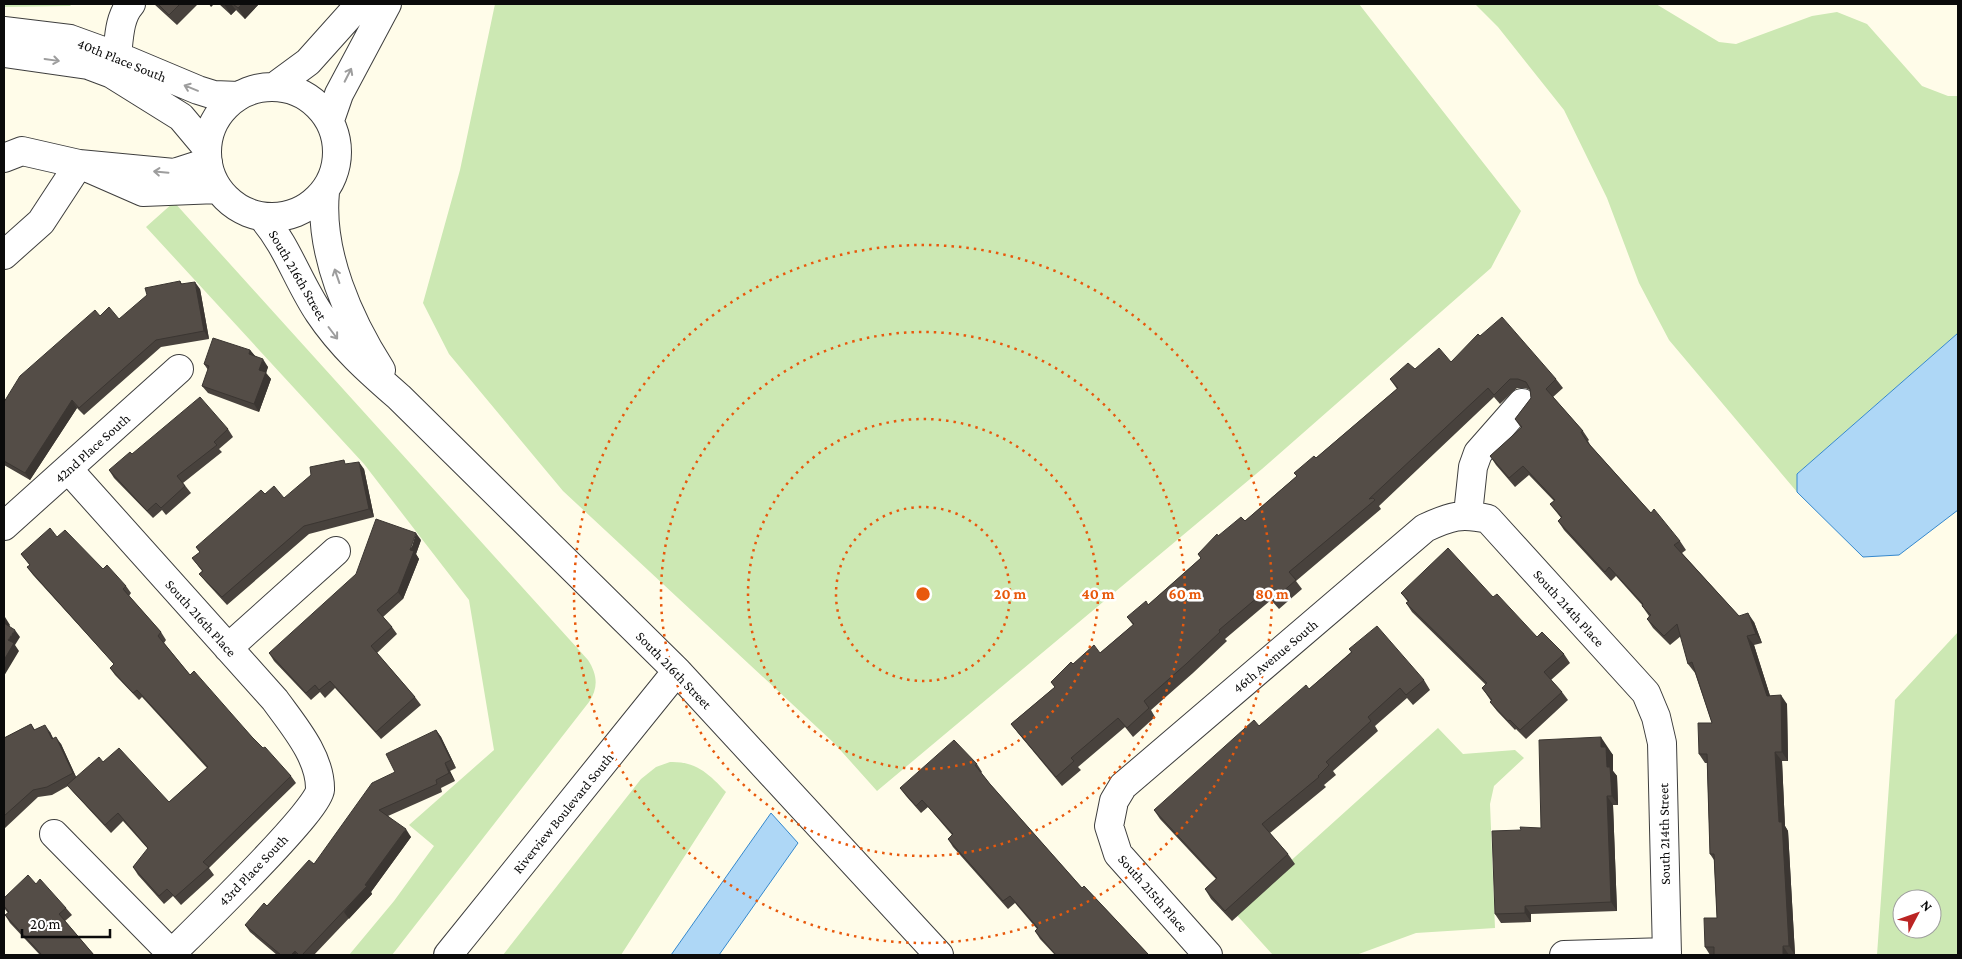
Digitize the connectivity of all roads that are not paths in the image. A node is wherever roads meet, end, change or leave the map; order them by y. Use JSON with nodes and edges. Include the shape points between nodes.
{"nodes":[{"id":1,"x":131,"y":4,"type":"edge"},
{"id":2,"x":360,"y":4,"type":"edge"},
{"id":3,"x":387,"y":4,"type":"edge"},
{"id":4,"x":4,"y":31,"type":"edge"},
{"id":5,"x":4,"y":53,"type":"edge"},
{"id":6,"x":117,"y":56,"type":"junction"},
{"id":7,"x":274,"y":87,"type":"junction"},
{"id":8,"x":239,"y":96,"type":"junction"},
{"id":9,"x":330,"y":120,"type":"junction"},
{"id":10,"x":207,"y":155,"type":"junction"},
{"id":11,"x":4,"y":158,"type":"edge"},
{"id":12,"x":79,"y":164,"type":"junction"},
{"id":13,"x":218,"y":189,"type":"junction"},
{"id":14,"x":325,"y":192,"type":"junction"},
{"id":15,"x":262,"y":217,"type":"junction"},
{"id":16,"x":4,"y":255,"type":"edge"},
{"id":17,"x":180,"y":370,"type":"dead end"},
{"id":18,"x":398,"y":397,"type":"junction"},
{"id":19,"x":1522,"y":403,"type":"dead end"},
{"id":20,"x":68,"y":469,"type":"junction"},
{"id":21,"x":1468,"y":514,"type":"junction"},
{"id":22,"x":4,"y":526,"type":"edge"},
{"id":23,"x":336,"y":551,"type":"dead end"},
{"id":24,"x":228,"y":648,"type":"junction"},
{"id":25,"x":677,"y":671,"type":"junction"},
{"id":26,"x":1656,"y":717,"type":"joint"},
{"id":27,"x":319,"y":777,"type":"joint"},
{"id":28,"x":1109,"y":826,"type":"joint"},
{"id":29,"x":54,"y":834,"type":"dead end"},
{"id":30,"x":1667,"y":954,"type":"edge"},
{"id":31,"x":171,"y":955,"type":"edge"},
{"id":32,"x":448,"y":955,"type":"edge"},
{"id":33,"x":939,"y":955,"type":"edge"},
{"id":34,"x":1208,"y":955,"type":"edge"},
{"id":35,"x":1564,"y":955,"type":"edge"}],
"edges":[{"from":1,"to":6,"type":"street","via":[[120,31]]},
{"from":2,"to":7,"type":"street","via":[[308,62]]},
{"from":9,"to":3,"type":"street","one_way":true,"via":[[339,94]]},
{"from":4,"to":6,"type":"street","name":"40th Place South","via":[[70,39]]},
{"from":5,"to":10,"type":"street","name":"40th Place South","one_way":true,"via":[[88,66],[112,74],[181,117]]},
{"from":8,"to":6,"type":"street","name":"40th Place South","one_way":true,"via":[[214,95],[198,90]]},
{"from":7,"to":8,"type":"street"},
{"from":7,"to":9,"type":"street","via":[[290,89],[308,98]]},
{"from":8,"to":10,"type":"street","via":[[218,116],[210,132]]},
{"from":9,"to":14,"type":"street","via":[[338,149],[332,179]]},
{"from":10,"to":12,"type":"street","one_way":true,"via":[[174,173]]},
{"from":10,"to":13,"type":"street"},
{"from":11,"to":12,"type":"street","via":[[22,151]]},
{"from":12,"to":13,"type":"street","via":[[142,192]]},
{"from":12,"to":16,"type":"street","via":[[41,222]]},
{"from":13,"to":15,"type":"street","via":[[245,212]]},
{"from":14,"to":15,"type":"street","via":[[312,205],[297,213],[280,218]]},
{"from":18,"to":14,"type":"street","name":"South 216th Street","one_way":true,"via":[[369,351],[336,275],[324,221]]},
{"from":15,"to":18,"type":"street","name":"South 216th Street","one_way":true,"via":[[274,231],[318,312],[337,338]]},
{"from":17,"to":20,"type":"street","name":"42nd Place South"},
{"from":18,"to":25,"type":"street","name":"South 216th Street"},
{"from":19,"to":21,"type":"street","via":[[1478,453]]},
{"from":20,"to":22,"type":"street","name":"42nd Place South"},
{"from":20,"to":24,"type":"street","name":"South 216th Place"},
{"from":21,"to":26,"type":"street","name":"South 214th Place","via":[[1488,519],[1646,693]]},
{"from":21,"to":28,"type":"street","name":"46th Avenue South","via":[[1450,516],[1425,528],[1123,786],[1114,801]]},
{"from":23,"to":24,"type":"street"},
{"from":24,"to":27,"type":"street","name":"South 216th Place","via":[[295,727]]},
{"from":25,"to":32,"type":"street","name":"Riverview Boulevard South"},
{"from":25,"to":33,"type":"street","name":"South 216th Street"},
{"from":26,"to":30,"type":"street","name":"South 214th Street","via":[[1662,742]]},
{"from":27,"to":31,"type":"street","name":"43rd Place South","via":[[320,793],[296,826]]},
{"from":28,"to":34,"type":"street","name":"South 215th Place","via":[[1118,854]]},
{"from":29,"to":31,"type":"street"},
{"from":30,"to":35,"type":"street"}]}
